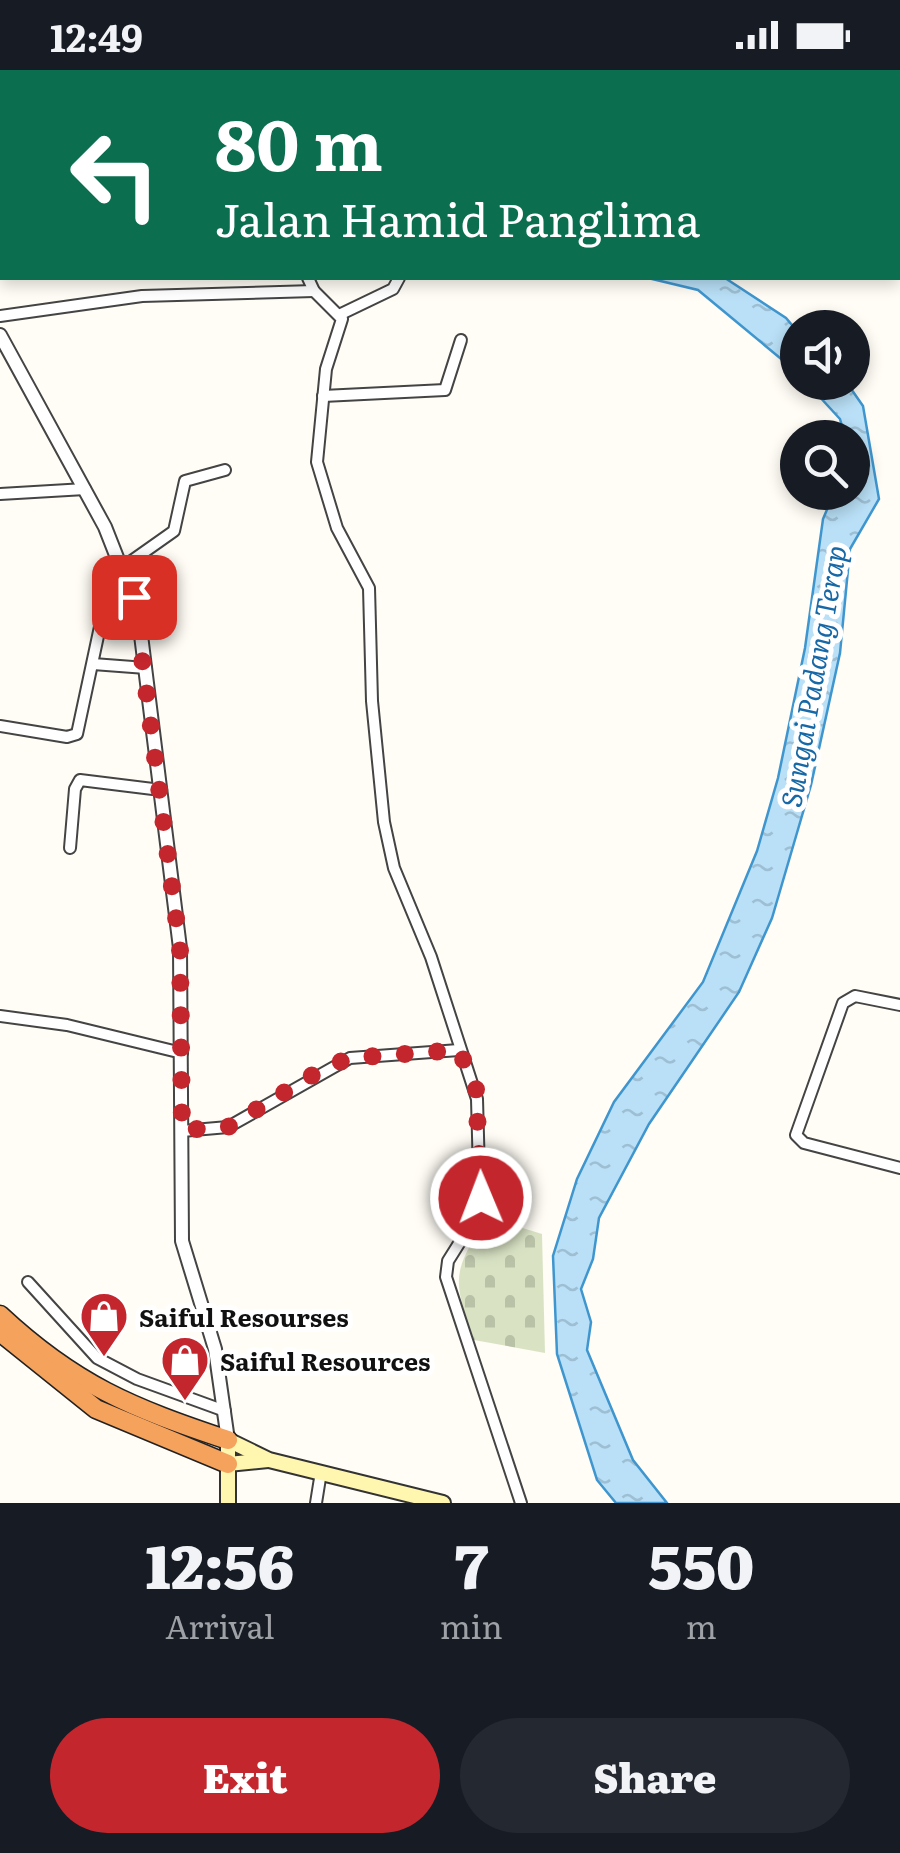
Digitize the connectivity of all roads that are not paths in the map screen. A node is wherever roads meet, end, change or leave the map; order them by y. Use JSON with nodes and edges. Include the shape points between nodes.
{"nodes":[{"id":1,"x":309,"y":280,"type":"edge"},
{"id":2,"x":399,"y":280,"type":"edge"},
{"id":3,"x":314,"y":291,"type":"junction"},
{"id":4,"x":341,"y":314,"type":"junction"},
{"id":5,"x":0,"y":316,"type":"edge"},
{"id":6,"x":0,"y":335,"type":"edge"},
{"id":7,"x":461,"y":340,"type":"dead end"},
{"id":8,"x":323,"y":396,"type":"junction"},
{"id":9,"x":226,"y":470,"type":"dead end"},
{"id":10,"x":86,"y":490,"type":"junction"},
{"id":11,"x":0,"y":494,"type":"edge"},
{"id":12,"x":123,"y":567,"type":"junction"},
{"id":13,"x":102,"y":622,"type":"dead end"},
{"id":14,"x":94,"y":664,"type":"junction"},
{"id":15,"x":146,"y":668,"type":"junction"},
{"id":16,"x":0,"y":726,"type":"edge"},
{"id":17,"x":161,"y":790,"type":"junction"},
{"id":18,"x":70,"y":848,"type":"dead end"},
{"id":19,"x":900,"y":1005,"type":"edge"},
{"id":20,"x":0,"y":1016,"type":"edge"},
{"id":21,"x":459,"y":1050,"type":"junction"},
{"id":22,"x":182,"y":1052,"type":"junction"},
{"id":23,"x":182,"y":1130,"type":"junction"},
{"id":24,"x":900,"y":1168,"type":"edge"},
{"id":25,"x":28,"y":1282,"type":"dead end"},
{"id":26,"x":0,"y":1315,"type":"edge"},
{"id":27,"x":0,"y":1332,"type":"edge"},
{"id":28,"x":225,"y":1411,"type":"junction"},
{"id":29,"x":228,"y":1440,"type":"junction"},
{"id":30,"x":269,"y":1460,"type":"junction"},
{"id":31,"x":228,"y":1464,"type":"junction"},
{"id":32,"x":321,"y":1472,"type":"junction"},
{"id":33,"x":228,"y":1503,"type":"edge"},
{"id":34,"x":316,"y":1503,"type":"edge"},
{"id":35,"x":443,"y":1503,"type":"edge"},
{"id":36,"x":521,"y":1503,"type":"edge"}],
"edges":[{"from":1,"to":3,"type":"street"},
{"from":2,"to":4,"type":"street","via":[[394,290]]},
{"from":3,"to":4,"type":"street"},
{"from":3,"to":5,"type":"street","via":[[142,296]]},
{"from":4,"to":8,"type":"street"},
{"from":6,"to":10,"type":"street"},
{"from":7,"to":8,"type":"street","via":[[446,390]]},
{"from":8,"to":21,"type":"street","via":[[317,462],[323,491],[369,588],[369,662],[387,838]]},
{"from":9,"to":12,"type":"street","via":[[185,481],[174,530]]},
{"from":10,"to":11,"type":"street"},
{"from":10,"to":12,"type":"street"},
{"from":12,"to":15,"type":"street"},
{"from":13,"to":14,"type":"street"},
{"from":14,"to":15,"type":"street"},
{"from":14,"to":16,"type":"street","via":[[77,734]]},
{"from":15,"to":17,"type":"street"},
{"from":17,"to":18,"type":"street","via":[[80,780]]},
{"from":17,"to":22,"type":"street","via":[[180,948]]},
{"from":19,"to":24,"type":"street","via":[[855,996],[842,1003],[796,1135],[804,1143]]},
{"from":20,"to":22,"type":"street"},
{"from":21,"to":23,"type":"street","via":[[350,1058],[228,1127]]},
{"from":21,"to":36,"type":"street","via":[[477,1100],[480,1210],[448,1261],[446,1277]]},
{"from":22,"to":23,"type":"street"},
{"from":23,"to":28,"type":"street","via":[[184,1254],[216,1350]]},
{"from":25,"to":28,"type":"street","via":[[98,1358]]},
{"from":26,"to":29,"type":"highway","via":[[102,1394]]},
{"from":27,"to":31,"type":"highway","via":[[96,1409]]},
{"from":28,"to":29,"type":"street"},
{"from":29,"to":30,"type":"main road"},
{"from":29,"to":31,"type":"main road"},
{"from":30,"to":31,"type":"main road"},
{"from":30,"to":32,"type":"main road"},
{"from":31,"to":33,"type":"main road"},
{"from":32,"to":34,"type":"street"},
{"from":32,"to":35,"type":"main road"}]}
